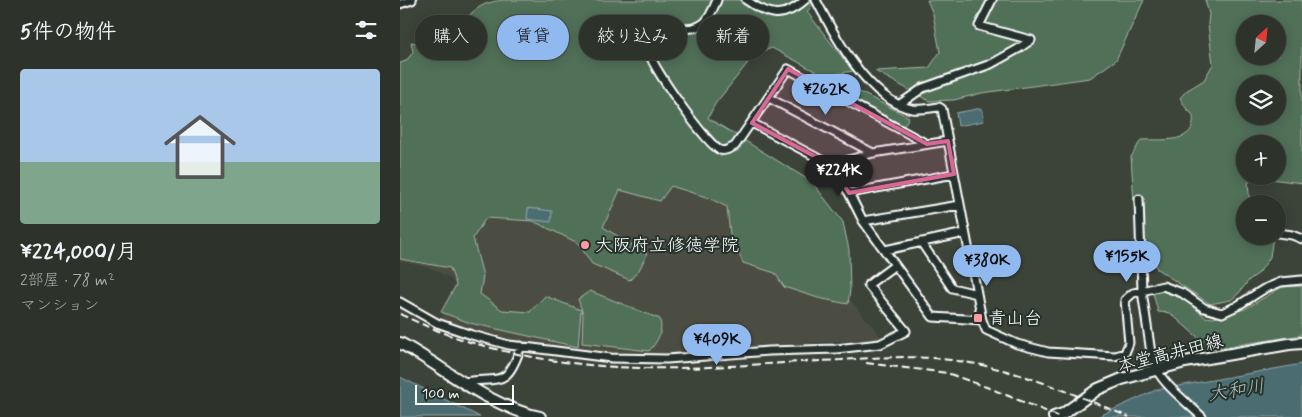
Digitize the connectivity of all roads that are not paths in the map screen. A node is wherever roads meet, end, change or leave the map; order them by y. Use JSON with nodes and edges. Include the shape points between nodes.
{"nodes":[{"id":1,"x":412,"y":0,"type":"edge"},
{"id":2,"x":716,"y":0,"type":"edge"},
{"id":3,"x":746,"y":0,"type":"edge"},
{"id":4,"x":805,"y":0,"type":"edge"},
{"id":5,"x":816,"y":0,"type":"edge"},
{"id":6,"x":992,"y":0,"type":"edge"},
{"id":7,"x":400,"y":4,"type":"edge"},
{"id":8,"x":769,"y":98,"type":"junction"},
{"id":9,"x":900,"y":104,"type":"junction"},
{"id":10,"x":752,"y":123,"type":"junction"},
{"id":11,"x":948,"y":141,"type":"junction"},
{"id":12,"x":927,"y":144,"type":"junction"},
{"id":13,"x":874,"y":153,"type":"junction"},
{"id":14,"x":831,"y":165,"type":"junction"},
{"id":15,"x":954,"y":174,"type":"junction"},
{"id":16,"x":849,"y":193,"type":"junction"},
{"id":17,"x":1139,"y":199,"type":"dead end"},
{"id":18,"x":960,"y":205,"type":"junction"},
{"id":19,"x":863,"y":221,"type":"junction"},
{"id":20,"x":965,"y":233,"type":"junction"},
{"id":21,"x":1286,"y":234,"type":"edge"},
{"id":22,"x":1302,"y":239,"type":"edge"},
{"id":23,"x":921,"y":242,"type":"junction"},
{"id":24,"x":884,"y":250,"type":"junction"},
{"id":25,"x":895,"y":265,"type":"junction"},
{"id":26,"x":1302,"y":280,"type":"edge"},
{"id":27,"x":1142,"y":292,"type":"junction"},
{"id":28,"x":977,"y":294,"type":"junction"},
{"id":29,"x":400,"y":302,"type":"edge"},
{"id":30,"x":982,"y":320,"type":"junction"},
{"id":31,"x":400,"y":343,"type":"edge"},
{"id":32,"x":1302,"y":343,"type":"edge"},
{"id":33,"x":522,"y":346,"type":"junction"},
{"id":34,"x":1155,"y":370,"type":"junction"},
{"id":35,"x":463,"y":382,"type":"junction"},
{"id":36,"x":540,"y":417,"type":"edge"},
{"id":37,"x":1054,"y":417,"type":"edge"},
{"id":38,"x":1202,"y":417,"type":"edge"}],
"edges":[{"from":1,"to":7,"type":"street"},
{"from":2,"to":10,"type":"street","via":[[704,23],[692,28],[658,32],[649,51],[674,96],[720,150],[735,146]]},
{"from":3,"to":4,"type":"street","via":[[758,8],[782,14],[794,10]]},
{"from":5,"to":9,"type":"street","via":[[859,72],[881,94]]},
{"from":6,"to":9,"type":"street","via":[[979,26],[1031,40],[991,64],[923,88]]},
{"from":8,"to":10,"type":"street"},
{"from":8,"to":12,"type":"street","via":[[788,69]]},
{"from":8,"to":13,"type":"street"},
{"from":9,"to":11,"type":"street","via":[[912,109],[942,109]]},
{"from":10,"to":14,"type":"street"},
{"from":11,"to":12,"type":"street"},
{"from":11,"to":15,"type":"street"},
{"from":12,"to":13,"type":"street"},
{"from":13,"to":14,"type":"street"},
{"from":14,"to":16,"type":"street"},
{"from":15,"to":16,"type":"street"},
{"from":15,"to":18,"type":"street"},
{"from":16,"to":19,"type":"street"},
{"from":17,"to":27,"type":"street"},
{"from":18,"to":19,"type":"street"},
{"from":18,"to":20,"type":"street"},
{"from":19,"to":24,"type":"street"},
{"from":20,"to":23,"type":"street"},
{"from":20,"to":28,"type":"street"},
{"from":21,"to":22,"type":"street"},
{"from":23,"to":24,"type":"street"},
{"from":23,"to":28,"type":"street","via":[[952,288]]},
{"from":24,"to":25,"type":"street"},
{"from":25,"to":30,"type":"street","via":[[933,316]]},
{"from":25,"to":33,"type":"street","via":[[868,285],[906,331],[880,344],[640,359]]},
{"from":26,"to":27,"type":"street","via":[[1281,282],[1264,289],[1222,313],[1204,308],[1182,293],[1163,286]]},
{"from":27,"to":30,"type":"street","via":[[1132,293],[1125,300],[1129,343],[1126,353],[1115,356],[1048,352],[1025,346],[986,330]]},
{"from":27,"to":34,"type":"street"},
{"from":28,"to":30,"type":"street"},
{"from":29,"to":33,"type":"street","via":[[448,327]]},
{"from":31,"to":35,"type":"main road"},
{"from":32,"to":34,"type":"main road","name":"本堂高井田線"},
{"from":33,"to":35,"type":"street","via":[[509,374],[489,381]]},
{"from":34,"to":37,"type":"main road","name":"本堂高井田線","via":[[1098,390]]},
{"from":34,"to":38,"type":"street"},
{"from":35,"to":36,"type":"main road","via":[[500,405]]}]}
